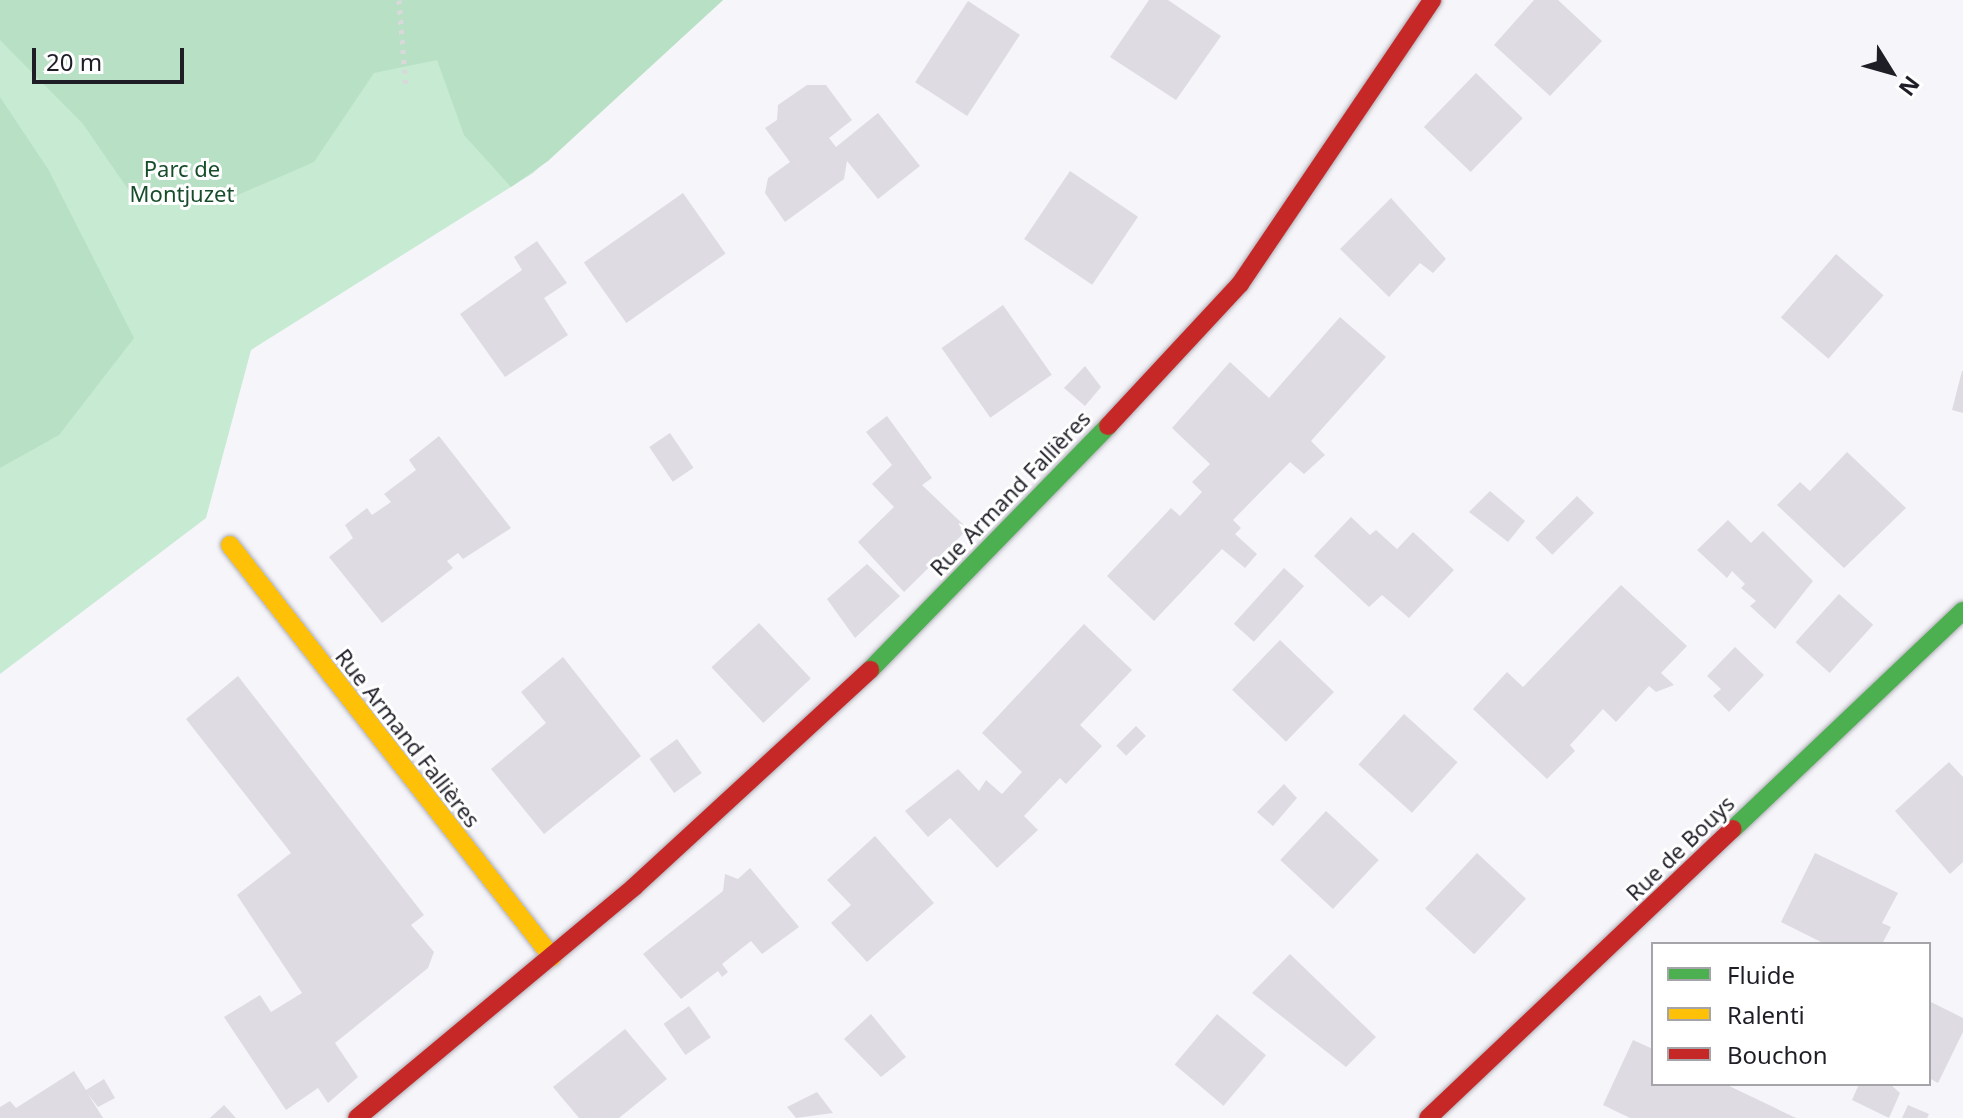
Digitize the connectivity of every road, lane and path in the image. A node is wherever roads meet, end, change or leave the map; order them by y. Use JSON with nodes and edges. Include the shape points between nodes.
{"nodes":[{"id":1,"x":399,"y":0,"type":"edge"},
{"id":2,"x":1432,"y":0,"type":"edge"},
{"id":3,"x":406,"y":88,"type":"dead end"},
{"id":4,"x":230,"y":545,"type":"dead end"},
{"id":5,"x":1963,"y":611,"type":"edge"},
{"id":6,"x":552,"y":957,"type":"junction"},
{"id":7,"x":357,"y":1118,"type":"edge"},
{"id":8,"x":1428,"y":1118,"type":"edge"}],
"edges":[{"from":1,"to":3,"type":"path"},
{"from":2,"to":6,"type":"street","name":"Rue Armand Fallières","via":[[1240,284],[1186,344],[863,677]]},
{"from":4,"to":6,"type":"street","name":"Rue Armand Fallières"},
{"from":5,"to":8,"type":"street","name":"Rue de Bouys"},
{"from":6,"to":7,"type":"street","name":"Rue Armand Fallières","via":[[451,1035]]}]}
